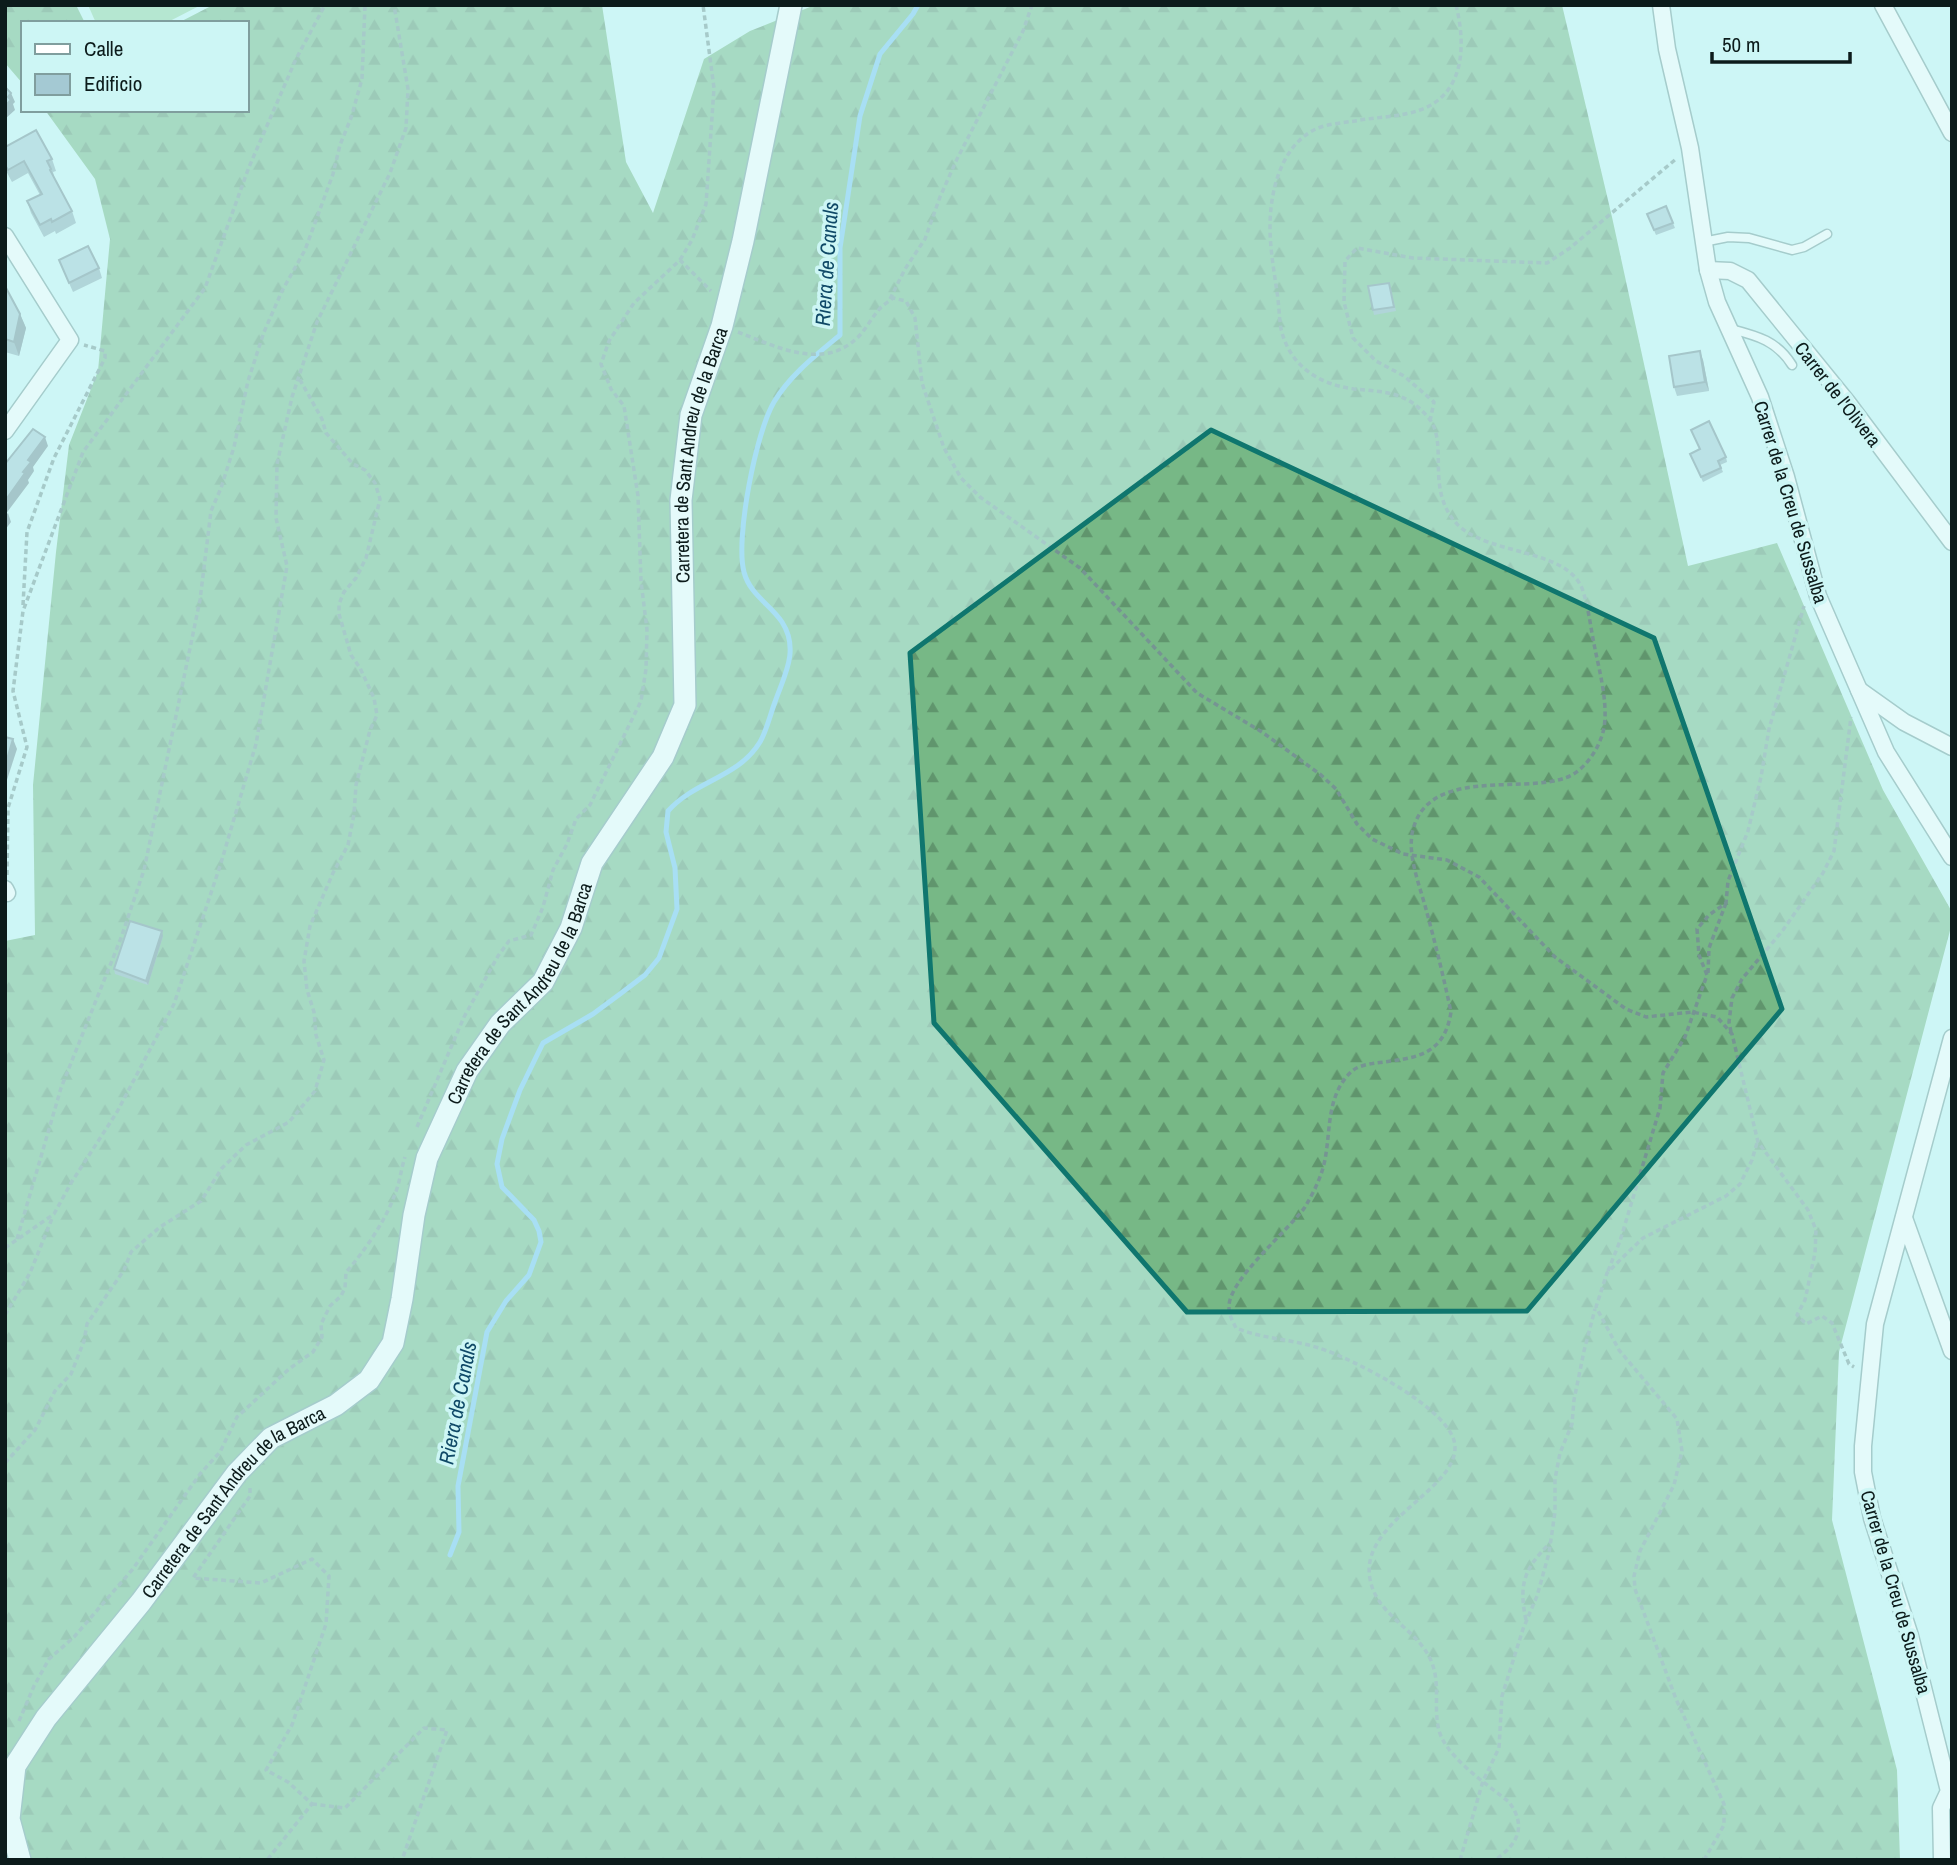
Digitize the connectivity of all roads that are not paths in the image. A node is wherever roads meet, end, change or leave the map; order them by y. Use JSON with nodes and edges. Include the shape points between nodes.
{"nodes":[{"id":1,"x":791,"y":5,"type":"edge"},
{"id":2,"x":1661,"y":5,"type":"edge"},
{"id":3,"x":1884,"y":5,"type":"edge"},
{"id":4,"x":1952,"y":133,"type":"edge"},
{"id":5,"x":1827,"y":234,"type":"dead end"},
{"id":6,"x":5,"y":236,"type":"edge"},
{"id":7,"x":1703,"y":242,"type":"junction"},
{"id":8,"x":10,"y":256,"type":"edge"},
{"id":9,"x":1708,"y":270,"type":"junction"},
{"id":10,"x":1727,"y":328,"type":"junction"},
{"id":11,"x":1792,"y":365,"type":"dead end"},
{"id":12,"x":5,"y":431,"type":"edge"},
{"id":13,"x":1952,"y":542,"type":"edge"},
{"id":14,"x":1858,"y":690,"type":"junction"},
{"id":15,"x":1952,"y":747,"type":"edge"},
{"id":16,"x":1952,"y":857,"type":"edge"},
{"id":17,"x":1952,"y":1038,"type":"edge"},
{"id":18,"x":1903,"y":1218,"type":"junction"},
{"id":19,"x":1952,"y":1351,"type":"edge"},
{"id":20,"x":1950,"y":1793,"type":"edge"},
{"id":21,"x":20,"y":1860,"type":"edge"},
{"id":22,"x":1942,"y":1860,"type":"edge"}],
"edges":[{"from":1,"to":21,"type":"street","name":"Carretera de Sant Andreu de la Barca","via":[[728,304],[691,415],[681,500],[685,705],[663,757],[592,863],[571,928],[542,982],[500,1024],[467,1071],[427,1158],[393,1343],[369,1380],[336,1405],[271,1438],[237,1473],[141,1602],[46,1718],[15,1766],[9,1819]]},
{"from":2,"to":7,"type":"street","name":"Carrer de la Creu de Sussalba","via":[[1690,148]]},
{"from":3,"to":4,"type":"street"},
{"from":5,"to":7,"type":"lane","via":[[1792,250],[1739,237]]},
{"from":6,"to":8,"type":"street"},
{"from":7,"to":9,"type":"street","name":"Carrer de la Creu de Sussalba"},
{"from":8,"to":12,"type":"street","via":[[70,340]]},
{"from":9,"to":10,"type":"street","name":"Carrer de la Creu de Sussalba"},
{"from":9,"to":13,"type":"street","name":"Carrer de l'Olivera","via":[[1730,271],[1748,280]]},
{"from":10,"to":11,"type":"lane","via":[[1754,335],[1782,350]]},
{"from":10,"to":14,"type":"street","name":"Carrer de la Creu de Sussalba","via":[[1760,397],[1818,596]]},
{"from":14,"to":15,"type":"street","via":[[1904,722]]},
{"from":14,"to":16,"type":"street","name":"Carrer de la Creu de Sussalba","via":[[1886,752]]},
{"from":17,"to":18,"type":"street","name":"Carrer de la Creu de Sussalba"},
{"from":18,"to":19,"type":"street"},
{"from":18,"to":20,"type":"street","name":"Carrer de la Creu de Sussalba","via":[[1875,1324],[1868,1374],[1863,1446],[1867,1496],[1910,1636]]},
{"from":20,"to":22,"type":"street","name":"Carrer de la Creu de Sussalba","via":[[1941,1808]]}]}
